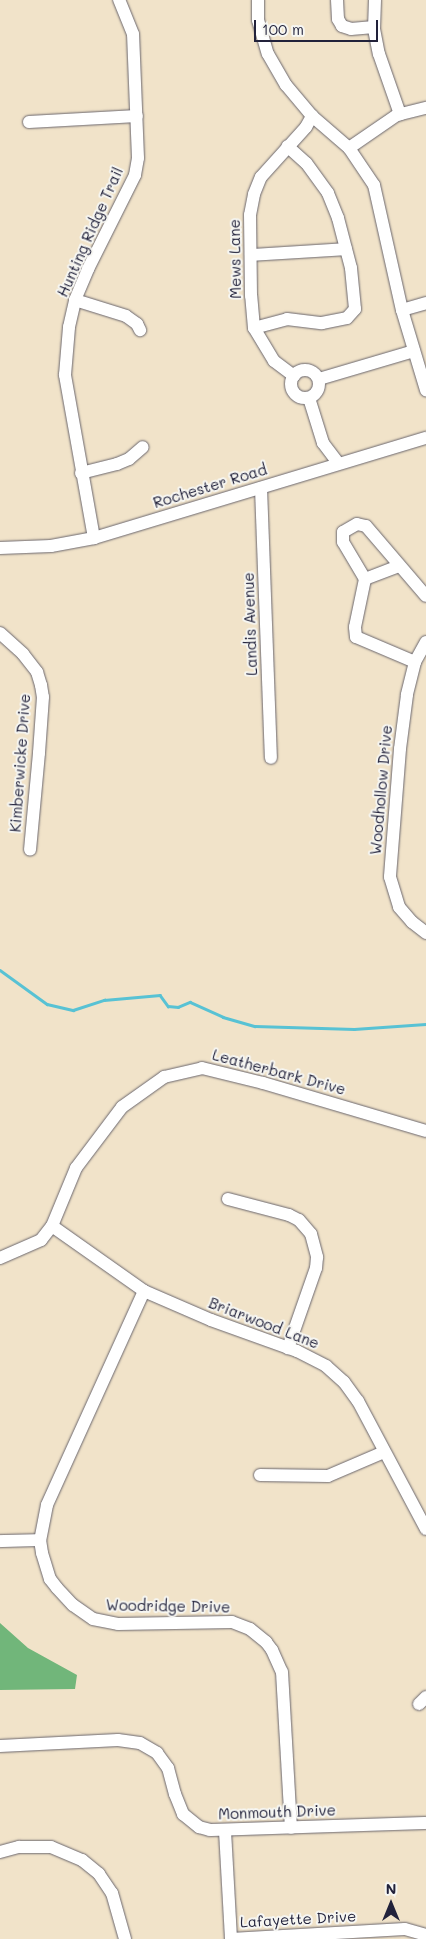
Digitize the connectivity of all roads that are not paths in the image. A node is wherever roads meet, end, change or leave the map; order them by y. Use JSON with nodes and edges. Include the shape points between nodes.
{"nodes":[{"id":1,"x":118,"y":0,"type":"edge"},
{"id":2,"x":258,"y":0,"type":"edge"},
{"id":3,"x":337,"y":0,"type":"edge"},
{"id":4,"x":375,"y":0,"type":"edge"},
{"id":5,"x":374,"y":27,"type":"junction"},
{"id":6,"x":426,"y":108,"type":"edge"},
{"id":7,"x":400,"y":114,"type":"junction"},
{"id":8,"x":138,"y":116,"type":"junction"},
{"id":9,"x":312,"y":116,"type":"junction"},
{"id":10,"x":29,"y":122,"type":"dead end"},
{"id":11,"x":287,"y":146,"type":"junction"},
{"id":12,"x":348,"y":148,"type":"junction"},
{"id":13,"x":346,"y":249,"type":"junction"},
{"id":14,"x":251,"y":255,"type":"junction"},
{"id":15,"x":75,"y":300,"type":"junction"},
{"id":16,"x":426,"y":303,"type":"edge"},
{"id":17,"x":402,"y":310,"type":"junction"},
{"id":18,"x":254,"y":328,"type":"junction"},
{"id":19,"x":140,"y":330,"type":"dead end"},
{"id":20,"x":414,"y":352,"type":"junction"},
{"id":21,"x":294,"y":376,"type":"junction"},
{"id":22,"x":319,"y":379,"type":"junction"},
{"id":23,"x":426,"y":390,"type":"edge"},
{"id":24,"x":309,"y":398,"type":"junction"},
{"id":25,"x":426,"y":438,"type":"edge"},
{"id":26,"x":323,"y":443,"type":"junction"},
{"id":27,"x":143,"y":447,"type":"dead end"},
{"id":28,"x":338,"y":463,"type":"junction"},
{"id":29,"x":318,"y":470,"type":"junction"},
{"id":30,"x":81,"y":473,"type":"junction"},
{"id":31,"x":261,"y":488,"type":"junction"},
{"id":32,"x":94,"y":538,"type":"junction"},
{"id":33,"x":0,"y":548,"type":"edge"},
{"id":34,"x":398,"y":566,"type":"junction"},
{"id":35,"x":365,"y":579,"type":"junction"},
{"id":36,"x":426,"y":596,"type":"edge"},
{"id":37,"x":0,"y":633,"type":"edge"},
{"id":38,"x":426,"y":642,"type":"edge"},
{"id":39,"x":415,"y":662,"type":"junction"},
{"id":40,"x":271,"y":758,"type":"dead end"},
{"id":41,"x":30,"y":850,"type":"dead end"},
{"id":42,"x":426,"y":933,"type":"edge"},
{"id":43,"x":426,"y":1130,"type":"edge"},
{"id":44,"x":228,"y":1199,"type":"dead end"},
{"id":45,"x":52,"y":1226,"type":"junction"},
{"id":46,"x":0,"y":1258,"type":"edge"},
{"id":47,"x":144,"y":1291,"type":"junction"},
{"id":48,"x":288,"y":1348,"type":"junction"},
{"id":49,"x":384,"y":1452,"type":"junction"},
{"id":50,"x":260,"y":1476,"type":"dead end"},
{"id":51,"x":426,"y":1529,"type":"edge"},
{"id":52,"x":40,"y":1540,"type":"junction"},
{"id":53,"x":0,"y":1541,"type":"edge"},
{"id":54,"x":0,"y":1746,"type":"edge"},
{"id":55,"x":426,"y":1823,"type":"edge"},
{"id":56,"x":291,"y":1828,"type":"junction"},
{"id":57,"x":225,"y":1831,"type":"junction"},
{"id":58,"x":0,"y":1852,"type":"edge"},
{"id":59,"x":426,"y":1935,"type":"edge"},
{"id":60,"x":349,"y":1936,"type":"edge"},
{"id":61,"x":125,"y":1939,"type":"edge"},
{"id":62,"x":231,"y":1939,"type":"edge"}],
"edges":[{"from":1,"to":8,"type":"street","name":"Hunting Ridge Trail","via":[[133,34]]},
{"from":2,"to":9,"type":"street","via":[[258,20],[268,54],[286,85]]},
{"from":3,"to":5,"type":"street","via":[[338,19],[342,26],[351,29]]},
{"from":4,"to":5,"type":"street"},
{"from":5,"to":7,"type":"street","via":[[379,54]]},
{"from":6,"to":7,"type":"street"},
{"from":7,"to":12,"type":"street"},
{"from":8,"to":10,"type":"street"},
{"from":8,"to":15,"type":"street","name":"Hunting Ridge Trail","via":[[135,175]]},
{"from":9,"to":11,"type":"street","name":"Mews Lane"},
{"from":9,"to":12,"type":"street"},
{"from":11,"to":13,"type":"street","via":[[306,163],[328,193]]},
{"from":11,"to":14,"type":"street","name":"Mews Lane","via":[[261,177],[254,194],[250,215]]},
{"from":12,"to":17,"type":"street","via":[[374,185]]},
{"from":13,"to":14,"type":"street"},
{"from":13,"to":18,"type":"street","via":[[355,309],[347,318],[322,323],[281,320]]},
{"from":14,"to":18,"type":"street","name":"Mews Lane"},
{"from":15,"to":19,"type":"street","via":[[126,316]]},
{"from":15,"to":30,"type":"street","name":"Hunting Ridge Trail","via":[[65,375]]},
{"from":16,"to":17,"type":"street"},
{"from":17,"to":20,"type":"street"},
{"from":18,"to":21,"type":"street","name":"Mews Lane","via":[[274,361]]},
{"from":20,"to":22,"type":"street"},
{"from":20,"to":23,"type":"street"},
{"from":21,"to":22,"type":"street","via":[[308,370]]},
{"from":21,"to":24,"type":"street","via":[[293,392],[300,398]]},
{"from":22,"to":24,"type":"street","via":[[316,394]]},
{"from":24,"to":26,"type":"street"},
{"from":25,"to":28,"type":"street","name":"Rochester Road"},
{"from":26,"to":28,"type":"street"},
{"from":26,"to":29,"type":"street"},
{"from":27,"to":30,"type":"street","via":[[129,459]]},
{"from":28,"to":29,"type":"street","name":"Rochester Road"},
{"from":29,"to":31,"type":"street","name":"Rochester Road"},
{"from":30,"to":32,"type":"street","name":"Hunting Ridge Trail"},
{"from":31,"to":32,"type":"street","name":"Rochester Road"},
{"from":31,"to":40,"type":"street","name":"Landis Avenue"},
{"from":32,"to":33,"type":"street","name":"Rochester Road","via":[[51,546]]},
{"from":34,"to":35,"type":"street"},
{"from":34,"to":35,"type":"street","via":[[366,526],[357,524],[343,532],[342,537]]},
{"from":34,"to":36,"type":"street"},
{"from":35,"to":39,"type":"street","via":[[356,637]]},
{"from":37,"to":41,"type":"street","name":"Kimberwicke Drive","via":[[38,672],[41,685],[39,753]]},
{"from":38,"to":39,"type":"street","name":"Woodhollow Drive"},
{"from":39,"to":42,"type":"street","name":"Woodhollow Drive","via":[[400,749],[390,877],[398,907]]},
{"from":43,"to":45,"type":"street","name":"Leatherbark Drive","via":[[202,1068],[164,1077],[122,1107],[76,1168]]},
{"from":44,"to":48,"type":"street","via":[[289,1215],[299,1220],[311,1234],[317,1256],[316,1268]]},
{"from":45,"to":46,"type":"street","name":"Leatherbark Drive","via":[[41,1240]]},
{"from":45,"to":47,"type":"street","name":"Briarwood Lane"},
{"from":47,"to":48,"type":"street","name":"Briarwood Lane"},
{"from":47,"to":52,"type":"street","name":"Woodridge Drive","via":[[47,1505]]},
{"from":48,"to":49,"type":"street","name":"Briarwood Lane","via":[[326,1366],[344,1382],[358,1401]]},
{"from":49,"to":50,"type":"street","via":[[328,1476]]},
{"from":49,"to":51,"type":"street","name":"Briarwood Lane"},
{"from":52,"to":53,"type":"street"},
{"from":52,"to":56,"type":"street","name":"Woodridge Drive","via":[[46,1568],[54,1584],[73,1605],[93,1619],[118,1624],[227,1621],[250,1629],[266,1642],[282,1672]]},
{"from":54,"to":57,"type":"street","name":"Monmouth Drive","via":[[118,1740],[140,1743],[157,1752],[168,1768],[184,1814],[199,1827]]},
{"from":55,"to":56,"type":"street","name":"Monmouth Drive"},
{"from":56,"to":57,"type":"street","name":"Monmouth Drive"},
{"from":57,"to":62,"type":"street"},
{"from":58,"to":61,"type":"street","via":[[19,1847],[51,1848],[81,1859],[99,1873],[112,1892]]},
{"from":59,"to":60,"type":"street","name":"Lafayette Drive","via":[[405,1930]]},
{"from":60,"to":62,"type":"street","name":"Lafayette Drive"}]}
